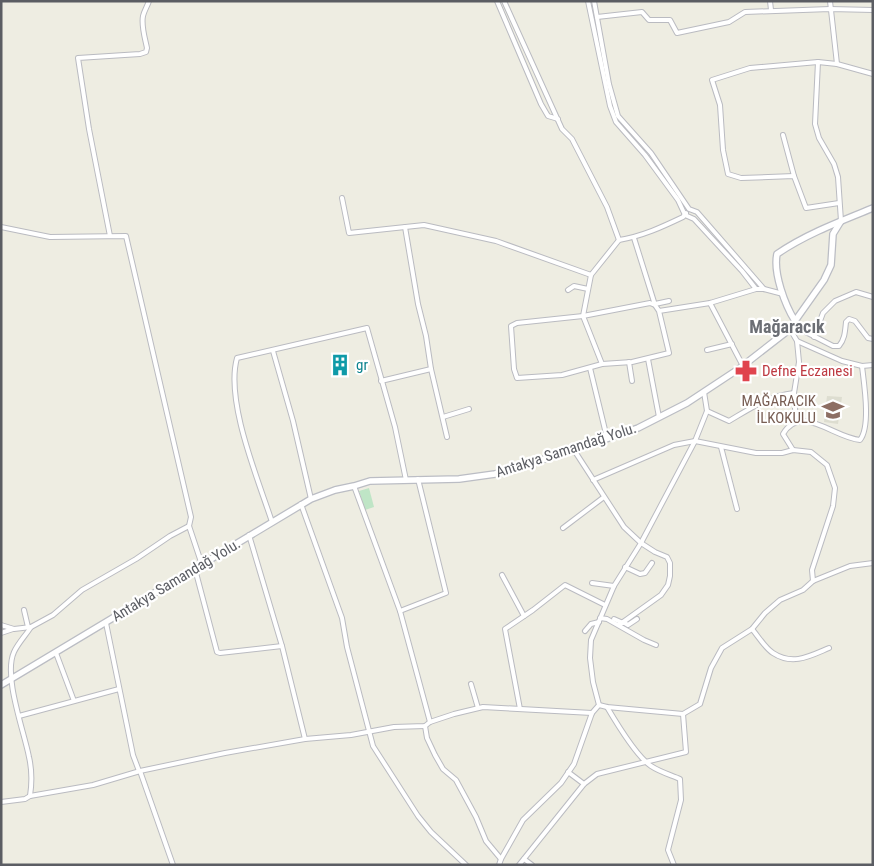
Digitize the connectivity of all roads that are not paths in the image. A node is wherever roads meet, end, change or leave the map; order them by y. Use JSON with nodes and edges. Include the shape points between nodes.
{"nodes":[{"id":1,"x":149,"y":1,"type":"edge"},
{"id":2,"x":497,"y":1,"type":"edge"},
{"id":3,"x":504,"y":1,"type":"edge"},
{"id":4,"x":588,"y":1,"type":"edge"},
{"id":5,"x":594,"y":1,"type":"edge"},
{"id":6,"x":770,"y":1,"type":"edge"},
{"id":7,"x":830,"y":1,"type":"edge"},
{"id":8,"x":830,"y":9,"type":"junction"},
{"id":9,"x":771,"y":10,"type":"junction"},
{"id":10,"x":873,"y":10,"type":"edge"},
{"id":11,"x":597,"y":17,"type":"junction"},
{"id":12,"x":818,"y":62,"type":"junction"},
{"id":13,"x":837,"y":64,"type":"junction"},
{"id":14,"x":873,"y":74,"type":"edge"},
{"id":15,"x":558,"y":118,"type":"junction"},
{"id":16,"x":783,"y":135,"type":"dead end"},
{"id":17,"x":794,"y":176,"type":"junction"},
{"id":18,"x":342,"y":198,"type":"dead end"},
{"id":19,"x":839,"y":203,"type":"junction"},
{"id":20,"x":873,"y":208,"type":"edge"},
{"id":21,"x":689,"y":209,"type":"junction"},
{"id":22,"x":685,"y":215,"type":"junction"},
{"id":23,"x":841,"y":221,"type":"junction"},
{"id":24,"x":1,"y":227,"type":"edge"},
{"id":25,"x":405,"y":227,"type":"junction"},
{"id":26,"x":110,"y":236,"type":"junction"},
{"id":27,"x":634,"y":238,"type":"junction"},
{"id":28,"x":619,"y":240,"type":"junction"},
{"id":29,"x":591,"y":275,"type":"junction"},
{"id":30,"x":588,"y":289,"type":"junction"},
{"id":31,"x":756,"y":289,"type":"junction"},
{"id":32,"x":568,"y":290,"type":"dead end"},
{"id":33,"x":764,"y":290,"type":"junction"},
{"id":34,"x":783,"y":294,"type":"junction"},
{"id":35,"x":873,"y":297,"type":"edge"},
{"id":36,"x":669,"y":301,"type":"dead end"},
{"id":37,"x":710,"y":303,"type":"junction"},
{"id":38,"x":655,"y":305,"type":"junction"},
{"id":39,"x":659,"y":311,"type":"junction"},
{"id":40,"x":583,"y":316,"type":"junction"},
{"id":41,"x":792,"y":325,"type":"junction"},
{"id":42,"x":814,"y":337,"type":"junction"},
{"id":43,"x":873,"y":339,"type":"edge"},
{"id":44,"x":797,"y":341,"type":"junction"},
{"id":45,"x":732,"y":344,"type":"junction"},
{"id":46,"x":707,"y":350,"type":"dead end"},
{"id":47,"x":273,"y":351,"type":"junction"},
{"id":48,"x":648,"y":359,"type":"junction"},
{"id":49,"x":629,"y":362,"type":"junction"},
{"id":50,"x":602,"y":364,"type":"junction"},
{"id":51,"x":873,"y":365,"type":"edge"},
{"id":52,"x":743,"y":366,"type":"junction"},
{"id":53,"x":862,"y":366,"type":"junction"},
{"id":54,"x":431,"y":368,"type":"junction"},
{"id":55,"x":590,"y":368,"type":"junction"},
{"id":56,"x":381,"y":381,"type":"junction"},
{"id":57,"x":632,"y":381,"type":"dead end"},
{"id":58,"x":704,"y":392,"type":"junction"},
{"id":59,"x":794,"y":393,"type":"junction"},
{"id":60,"x":469,"y":409,"type":"dead end"},
{"id":61,"x":707,"y":411,"type":"junction"},
{"id":62,"x":659,"y":417,"type":"junction"},
{"id":63,"x":443,"y":418,"type":"junction"},
{"id":64,"x":796,"y":422,"type":"junction"},
{"id":65,"x":447,"y":437,"type":"dead end"},
{"id":66,"x":607,"y":438,"type":"junction"},
{"id":67,"x":695,"y":440,"type":"junction"},
{"id":68,"x":721,"y":447,"type":"junction"},
{"id":69,"x":574,"y":450,"type":"junction"},
{"id":70,"x":793,"y":450,"type":"junction"},
{"id":71,"x":418,"y":478,"type":"junction"},
{"id":72,"x":406,"y":480,"type":"junction"},
{"id":73,"x":593,"y":480,"type":"junction"},
{"id":74,"x":354,"y":486,"type":"junction"},
{"id":75,"x":604,"y":497,"type":"junction"},
{"id":76,"x":311,"y":499,"type":"junction"},
{"id":77,"x":301,"y":504,"type":"junction"},
{"id":78,"x":738,"y":509,"type":"dead end"},
{"id":79,"x":272,"y":522,"type":"junction"},
{"id":80,"x":189,"y":526,"type":"junction"},
{"id":81,"x":563,"y":528,"type":"dead end"},
{"id":82,"x":249,"y":535,"type":"junction"},
{"id":83,"x":642,"y":543,"type":"junction"},
{"id":84,"x":652,"y":563,"type":"dead end"},
{"id":85,"x":873,"y":563,"type":"edge"},
{"id":86,"x":202,"y":566,"type":"junction"},
{"id":87,"x":625,"y":567,"type":"junction"},
{"id":88,"x":195,"y":569,"type":"junction"},
{"id":89,"x":502,"y":575,"type":"dead end"},
{"id":90,"x":813,"y":581,"type":"junction"},
{"id":91,"x":592,"y":583,"type":"dead end"},
{"id":92,"x":614,"y":586,"type":"junction"},
{"id":93,"x":605,"y":605,"type":"junction"},
{"id":94,"x":24,"y":610,"type":"dead end"},
{"id":95,"x":400,"y":611,"type":"junction"},
{"id":96,"x":524,"y":616,"type":"junction"},
{"id":97,"x":614,"y":618,"type":"dead end"},
{"id":98,"x":637,"y":619,"type":"dead end"},
{"id":99,"x":599,"y":620,"type":"junction"},
{"id":100,"x":106,"y":623,"type":"junction"},
{"id":101,"x":622,"y":623,"type":"junction"},
{"id":102,"x":1,"y":625,"type":"edge"},
{"id":103,"x":30,"y":627,"type":"junction"},
{"id":104,"x":14,"y":629,"type":"junction"},
{"id":105,"x":752,"y":629,"type":"junction"},
{"id":106,"x":585,"y":631,"type":"dead end"},
{"id":107,"x":1,"y":633,"type":"edge"},
{"id":108,"x":656,"y":644,"type":"dead end"},
{"id":109,"x":282,"y":646,"type":"junction"},
{"id":110,"x":830,"y":648,"type":"dead end"},
{"id":111,"x":56,"y":653,"type":"junction"},
{"id":112,"x":11,"y":680,"type":"junction"},
{"id":113,"x":471,"y":684,"type":"dead end"},
{"id":114,"x":1,"y":685,"type":"edge"},
{"id":115,"x":119,"y":689,"type":"junction"},
{"id":116,"x":74,"y":701,"type":"junction"},
{"id":117,"x":599,"y":704,"type":"junction"},
{"id":118,"x":607,"y":707,"type":"junction"},
{"id":119,"x":478,"y":708,"type":"junction"},
{"id":120,"x":520,"y":709,"type":"junction"},
{"id":121,"x":592,"y":713,"type":"junction"},
{"id":122,"x":683,"y":714,"type":"junction"},
{"id":123,"x":19,"y":716,"type":"junction"},
{"id":124,"x":430,"y":722,"type":"junction"},
{"id":125,"x":424,"y":726,"type":"junction"},
{"id":126,"x":370,"y":732,"type":"junction"},
{"id":127,"x":305,"y":739,"type":"junction"},
{"id":128,"x":647,"y":763,"type":"junction"},
{"id":129,"x":140,"y":771,"type":"junction"},
{"id":130,"x":568,"y":772,"type":"junction"},
{"id":131,"x":584,"y":784,"type":"junction"},
{"id":132,"x":30,"y":796,"type":"junction"},
{"id":133,"x":1,"y":802,"type":"edge"},
{"id":134,"x":501,"y":859,"type":"junction"},
{"id":135,"x":524,"y":860,"type":"junction"},
{"id":136,"x":173,"y":865,"type":"edge"},
{"id":137,"x":466,"y":865,"type":"edge"},
{"id":138,"x":499,"y":865,"type":"edge"},
{"id":139,"x":520,"y":865,"type":"edge"},
{"id":140,"x":532,"y":865,"type":"edge"},
{"id":141,"x":674,"y":865,"type":"edge"}],
"edges":[{"from":1,"to":26,"type":"street","via":[[142,22],[146,52],[78,58]]},
{"from":2,"to":15,"type":"street","via":[[541,104],[548,116]]},
{"from":3,"to":15,"type":"street"},
{"from":4,"to":22,"type":"street","via":[[616,122],[645,154]]},
{"from":5,"to":11,"type":"street"},
{"from":6,"to":9,"type":"street"},
{"from":7,"to":8,"type":"street"},
{"from":8,"to":9,"type":"street"},
{"from":8,"to":10,"type":"street"},
{"from":8,"to":13,"type":"street"},
{"from":9,"to":11,"type":"street","via":[[745,12],[729,22],[677,32],[670,20],[649,20],[642,12]]},
{"from":11,"to":21,"type":"street","via":[[618,116],[651,153]]},
{"from":12,"to":13,"type":"street"},
{"from":12,"to":17,"type":"street","via":[[750,68],[712,80],[720,105],[722,150],[728,174],[741,178]]},
{"from":12,"to":19,"type":"street","via":[[815,124],[838,177]]},
{"from":13,"to":14,"type":"street"},
{"from":15,"to":28,"type":"street","via":[[603,199]]},
{"from":16,"to":17,"type":"street"},
{"from":17,"to":19,"type":"street","via":[[806,208]]},
{"from":18,"to":25,"type":"street","via":[[349,233]]},
{"from":19,"to":23,"type":"street"},
{"from":20,"to":23,"type":"street"},
{"from":21,"to":22,"type":"street"},
{"from":21,"to":33,"type":"street","via":[[697,212]]},
{"from":22,"to":27,"type":"street"},
{"from":22,"to":31,"type":"street","via":[[694,219]]},
{"from":23,"to":34,"type":"street","via":[[777,254]]},
{"from":23,"to":41,"type":"street","name":"Antakya Samandağ Yolu.","via":[[833,234],[831,265],[824,280]]},
{"from":24,"to":26,"type":"street","via":[[50,237]]},
{"from":25,"to":29,"type":"street","via":[[424,225],[496,241]]},
{"from":25,"to":54,"type":"street"},
{"from":26,"to":80,"type":"street","via":[[126,236],[191,517]]},
{"from":27,"to":28,"type":"street"},
{"from":27,"to":38,"type":"street"},
{"from":28,"to":29,"type":"street"},
{"from":29,"to":30,"type":"street"},
{"from":30,"to":32,"type":"street","via":[[574,286]]},
{"from":30,"to":40,"type":"street"},
{"from":31,"to":33,"type":"street"},
{"from":31,"to":37,"type":"street"},
{"from":33,"to":34,"type":"street"},
{"from":34,"to":41,"type":"street"},
{"from":35,"to":42,"type":"street","via":[[856,292],[835,301],[823,313]]},
{"from":36,"to":38,"type":"street"},
{"from":37,"to":39,"type":"street"},
{"from":37,"to":45,"type":"street"},
{"from":38,"to":39,"type":"street"},
{"from":38,"to":40,"type":"street","via":[[650,303]]},
{"from":39,"to":48,"type":"street","via":[[670,353]]},
{"from":40,"to":50,"type":"street"},
{"from":40,"to":55,"type":"street","via":[[511,326],[514,369],[517,378],[562,375]]},
{"from":41,"to":42,"type":"street"},
{"from":41,"to":44,"type":"street"},
{"from":41,"to":52,"type":"street","name":"Antakya Samandağ Yolu."},
{"from":42,"to":43,"type":"street","via":[[839,346],[845,335],[846,322],[850,319],[868,338]]},
{"from":44,"to":53,"type":"street","via":[[842,361]]},
{"from":44,"to":59,"type":"street","via":[[799,362]]},
{"from":45,"to":46,"type":"street"},
{"from":45,"to":52,"type":"street"},
{"from":47,"to":56,"type":"street","via":[[367,328]]},
{"from":47,"to":76,"type":"street"},
{"from":47,"to":79,"type":"street","via":[[237,358],[234,369],[242,425]]},
{"from":48,"to":49,"type":"street"},
{"from":48,"to":62,"type":"street"},
{"from":49,"to":50,"type":"street"},
{"from":49,"to":57,"type":"street"},
{"from":50,"to":55,"type":"street"},
{"from":51,"to":53,"type":"street"},
{"from":52,"to":58,"type":"street","name":"Antakya Samandağ Yolu."},
{"from":53,"to":64,"type":"street","via":[[866,420],[860,440],[850,439],[817,424]]},
{"from":54,"to":56,"type":"street"},
{"from":54,"to":63,"type":"street"},
{"from":55,"to":66,"type":"street"},
{"from":56,"to":72,"type":"street"},
{"from":58,"to":61,"type":"street"},
{"from":58,"to":62,"type":"street","name":"Antakya Samandağ Yolu."},
{"from":59,"to":61,"type":"street","via":[[767,399],[729,421]]},
{"from":59,"to":64,"type":"street"},
{"from":60,"to":63,"type":"street"},
{"from":61,"to":67,"type":"street"},
{"from":62,"to":66,"type":"street","name":"Antakya Samandağ Yolu."},
{"from":63,"to":65,"type":"street"},
{"from":64,"to":70,"type":"street","via":[[783,434]]},
{"from":66,"to":69,"type":"street","name":"Antakya Samandağ Yolu."},
{"from":67,"to":68,"type":"street"},
{"from":67,"to":73,"type":"street","via":[[674,445]]},
{"from":67,"to":83,"type":"street"},
{"from":68,"to":70,"type":"street","via":[[756,453]]},
{"from":68,"to":78,"type":"street"},
{"from":69,"to":71,"type":"street","name":"Antakya Samandağ Yolu.","via":[[495,474]]},
{"from":69,"to":73,"type":"street"},
{"from":70,"to":90,"type":"street","via":[[811,452],[827,465],[834,488],[833,506],[812,570]]},
{"from":71,"to":72,"type":"street","name":"Antakya Samandağ Yolu."},
{"from":71,"to":95,"type":"street","via":[[446,593]]},
{"from":72,"to":74,"type":"street","name":"Antakya Samandağ Yolu.","via":[[370,481]]},
{"from":73,"to":75,"type":"street"},
{"from":74,"to":76,"type":"street","name":"Antakya Samandağ Yolu."},
{"from":74,"to":95,"type":"street"},
{"from":75,"to":81,"type":"street"},
{"from":75,"to":83,"type":"street","via":[[624,527]]},
{"from":76,"to":77,"type":"street","name":"Antakya Samandağ Yolu."},
{"from":77,"to":79,"type":"street","name":"Antakya Samandağ Yolu."},
{"from":77,"to":126,"type":"street","via":[[342,618]]},
{"from":79,"to":82,"type":"street","name":"Antakya Samandağ Yolu."},
{"from":80,"to":86,"type":"street"},
{"from":80,"to":103,"type":"street","via":[[82,590],[53,615]]},
{"from":82,"to":86,"type":"street","name":"Antakya Samandağ Yolu."},
{"from":82,"to":109,"type":"street"},
{"from":83,"to":87,"type":"street"},
{"from":83,"to":101,"type":"street","via":[[667,557],[670,563],[668,585],[661,595]]},
{"from":84,"to":87,"type":"street","via":[[640,574]]},
{"from":85,"to":90,"type":"street","via":[[850,566]]},
{"from":86,"to":88,"type":"street","name":"Antakya Samandağ Yolu."},
{"from":87,"to":92,"type":"street"},
{"from":88,"to":100,"type":"street","name":"Antakya Samandağ Yolu."},
{"from":88,"to":109,"type":"street","via":[[217,652]]},
{"from":89,"to":96,"type":"street"},
{"from":90,"to":105,"type":"street","via":[[803,590],[780,600]]},
{"from":91,"to":92,"type":"street"},
{"from":92,"to":93,"type":"street"},
{"from":93,"to":96,"type":"street","via":[[565,585]]},
{"from":93,"to":99,"type":"street"},
{"from":94,"to":103,"type":"street"},
{"from":95,"to":124,"type":"street"},
{"from":96,"to":120,"type":"street","via":[[505,629]]},
{"from":97,"to":101,"type":"street"},
{"from":98,"to":101,"type":"street","via":[[628,625]]},
{"from":99,"to":101,"type":"street"},
{"from":99,"to":106,"type":"street"},
{"from":99,"to":117,"type":"street","via":[[591,640],[590,658]]},
{"from":100,"to":111,"type":"street","name":"Antakya Samandağ Yolu."},
{"from":100,"to":115,"type":"street"},
{"from":101,"to":108,"type":"street","via":[[644,640]]},
{"from":102,"to":104,"type":"street"},
{"from":103,"to":104,"type":"street"},
{"from":103,"to":112,"type":"street","via":[[14,652]]},
{"from":104,"to":107,"type":"street"},
{"from":105,"to":110,"type":"street","via":[[772,653],[791,660]]},
{"from":105,"to":122,"type":"street","via":[[722,648],[711,668],[700,704]]},
{"from":109,"to":127,"type":"street"},
{"from":111,"to":112,"type":"street","name":"Antakya Samandağ Yolu."},
{"from":111,"to":116,"type":"street"},
{"from":112,"to":114,"type":"street","name":"Antakya Samandağ Yolu."},
{"from":112,"to":123,"type":"street"},
{"from":113,"to":119,"type":"street"},
{"from":115,"to":116,"type":"street"},
{"from":115,"to":129,"type":"street","via":[[133,755]]},
{"from":116,"to":123,"type":"street"},
{"from":117,"to":118,"type":"street"},
{"from":117,"to":121,"type":"street"},
{"from":118,"to":122,"type":"street"},
{"from":118,"to":128,"type":"street"},
{"from":119,"to":120,"type":"street"},
{"from":119,"to":124,"type":"street"},
{"from":120,"to":121,"type":"street"},
{"from":121,"to":130,"type":"street","via":[[574,764]]},
{"from":122,"to":128,"type":"street","via":[[686,752]]},
{"from":123,"to":132,"type":"street","via":[[32,774]]},
{"from":124,"to":125,"type":"street"},
{"from":125,"to":126,"type":"street"},
{"from":125,"to":134,"type":"street","via":[[443,769],[456,780],[486,841]]},
{"from":126,"to":127,"type":"street"},
{"from":126,"to":137,"type":"street","via":[[373,746],[418,816]]},
{"from":127,"to":129,"type":"street"},
{"from":128,"to":131,"type":"street","via":[[597,774]]},
{"from":128,"to":141,"type":"street","via":[[680,779],[681,800],[668,850]]},
{"from":129,"to":132,"type":"street","via":[[93,785]]},
{"from":129,"to":136,"type":"street"},
{"from":130,"to":131,"type":"street"},
{"from":130,"to":134,"type":"street","via":[[523,820]]},
{"from":131,"to":135,"type":"street"},
{"from":132,"to":133,"type":"street"},
{"from":134,"to":138,"type":"street"},
{"from":135,"to":139,"type":"street"},
{"from":135,"to":140,"type":"street"}]}
